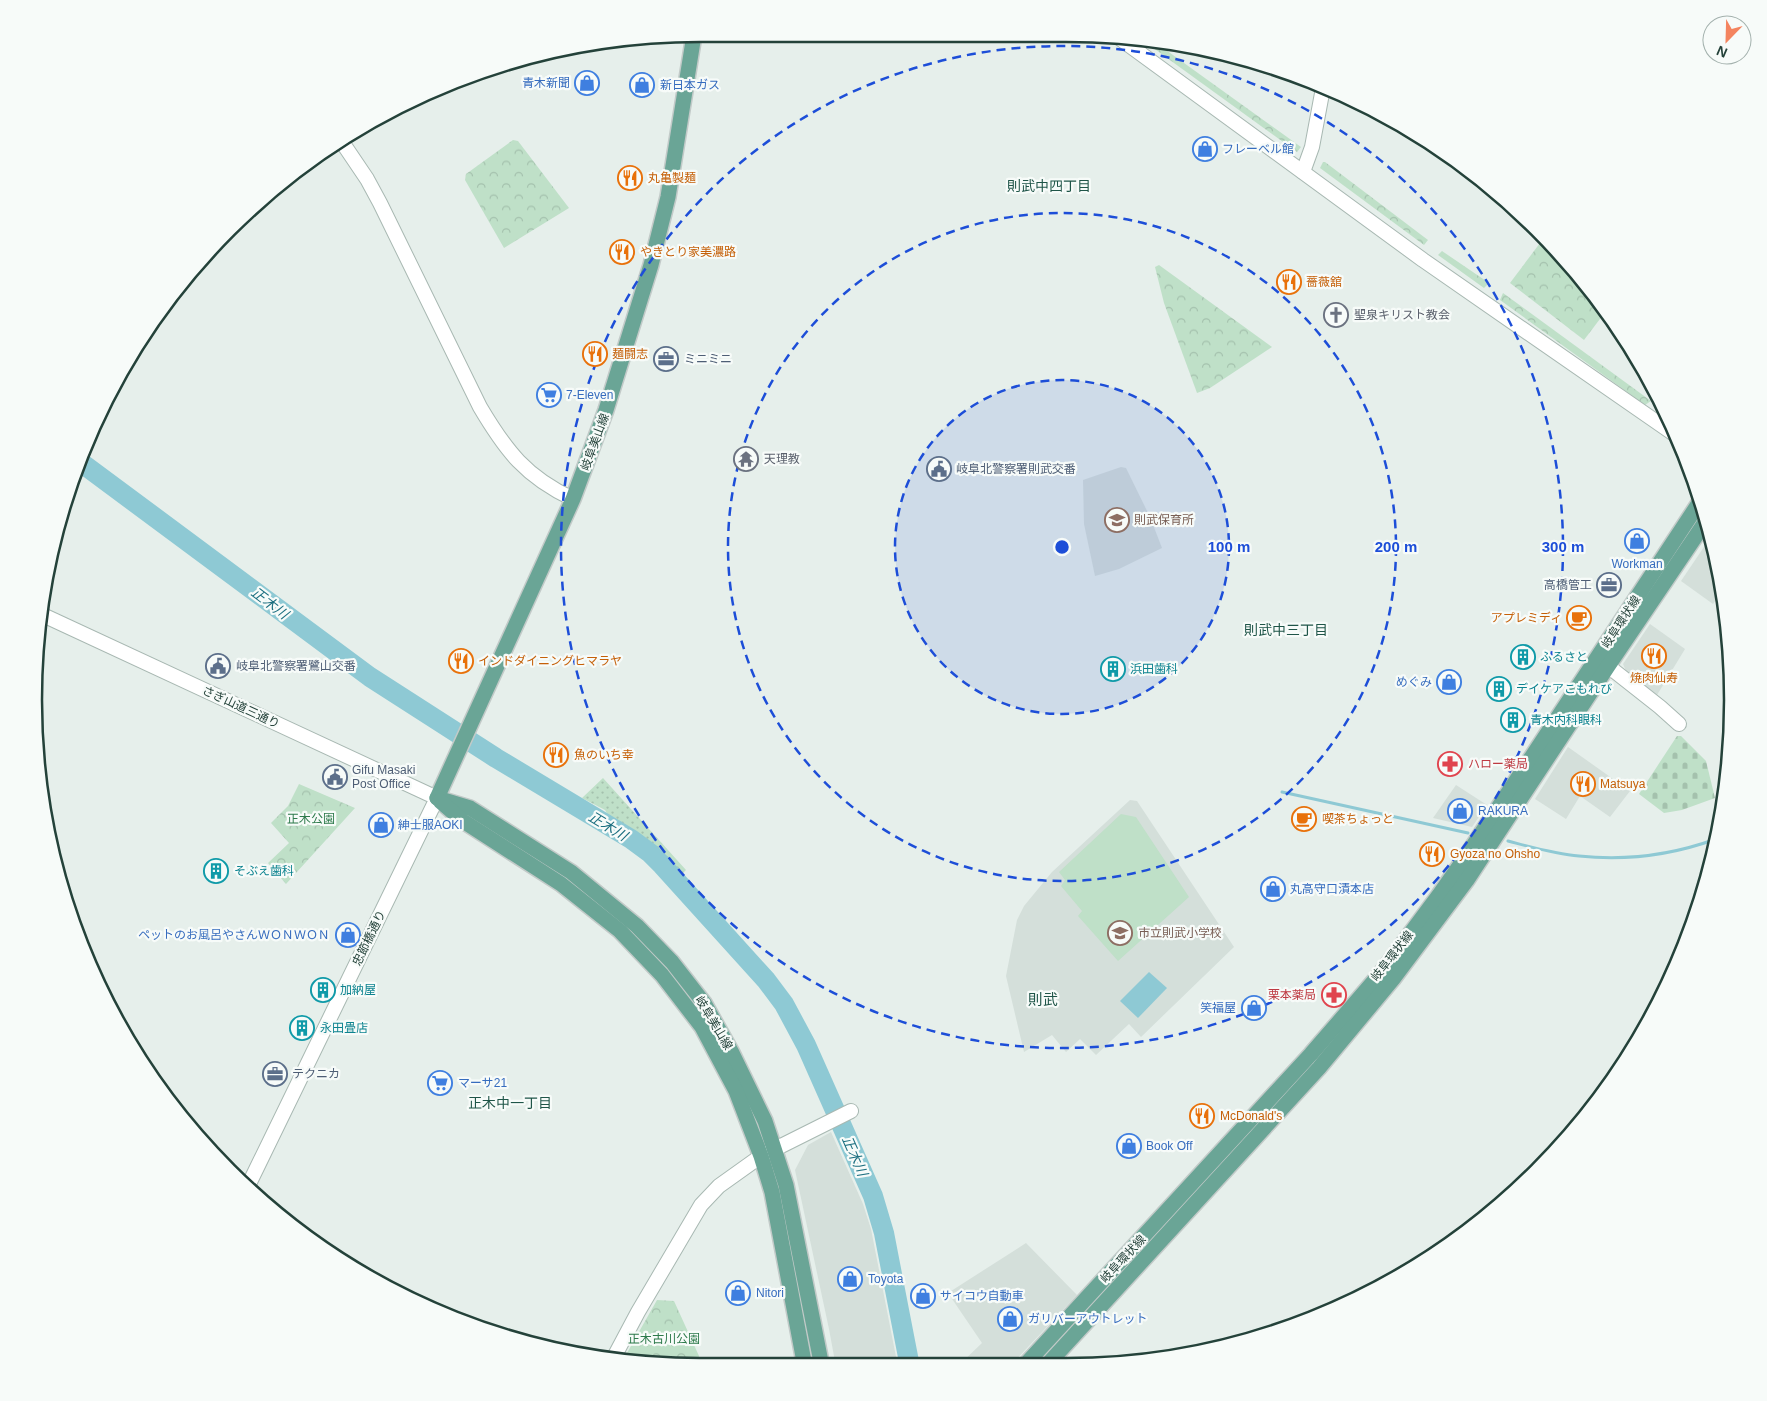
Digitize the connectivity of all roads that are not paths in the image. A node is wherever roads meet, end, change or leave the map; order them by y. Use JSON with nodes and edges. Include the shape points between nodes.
{"nodes":[{"id":1,"x":693,"y":42,"type":"edge"},
{"id":2,"x":1130,"y":46,"type":"edge"},
{"id":3,"x":1322,"y":95,"type":"edge"},
{"id":4,"x":345,"y":147,"type":"edge"},
{"id":5,"x":1303,"y":172,"type":"junction"},
{"id":6,"x":1665,"y":428,"type":"edge"},
{"id":7,"x":573,"y":499,"type":"junction"},
{"id":8,"x":1696,"y":508,"type":"edge"},
{"id":9,"x":1701,"y":528,"type":"edge"},
{"id":10,"x":48,"y":617,"type":"edge"},
{"id":11,"x":1608,"y":666,"type":"junction"},
{"id":12,"x":1679,"y":724,"type":"dead end"},
{"id":13,"x":437,"y":798,"type":"junction"},
{"id":14,"x":848,"y":1113,"type":"dead end"},
{"id":15,"x":768,"y":1153,"type":"junction"},
{"id":16,"x":251,"y":1180,"type":"edge"},
{"id":17,"x":616,"y":1353,"type":"edge"},
{"id":18,"x":803,"y":1358,"type":"edge"},
{"id":19,"x":820,"y":1358,"type":"edge"},
{"id":20,"x":1031,"y":1358,"type":"edge"},
{"id":21,"x":1053,"y":1358,"type":"edge"}],
"edges":[{"from":1,"to":7,"type":"main road","name":"岐阜美山線","via":[[668,197],[651,265],[606,410]]},
{"from":2,"to":5,"type":"street"},
{"from":3,"to":5,"type":"street","via":[[1312,147]]},
{"from":4,"to":7,"type":"street","via":[[380,203],[480,407],[496,433],[530,473]]},
{"from":5,"to":6,"type":"street","via":[[1423,260]]},
{"from":7,"to":13,"type":"main road","name":"岐阜美山線"},
{"from":8,"to":20,"type":"main road","name":"岐阜環状線","via":[[1467,855],[1381,973],[1290,1077]]},
{"from":9,"to":11,"type":"main road","name":"岐阜環状線"},
{"from":10,"to":13,"type":"street","name":"さぎ山道三通り"},
{"from":11,"to":12,"type":"street"},
{"from":11,"to":21,"type":"main road","name":"岐阜環状線","via":[[1468,880],[1393,979],[1319,1068]]},
{"from":13,"to":15,"type":"main road","name":"岐阜美山線","via":[[462,821],[561,884],[620,931],[662,975],[702,1026]]},
{"from":13,"to":16,"type":"street","name":"忠節橋通り"},
{"from":14,"to":15,"type":"street"},
{"from":15,"to":17,"type":"street","via":[[720,1186],[701,1205]]},
{"from":15,"to":18,"type":"main road","name":"岐阜美山線","via":[[772,1192]]},
{"from":15,"to":19,"type":"main road","name":"岐阜美山線","via":[[786,1185]]}]}
